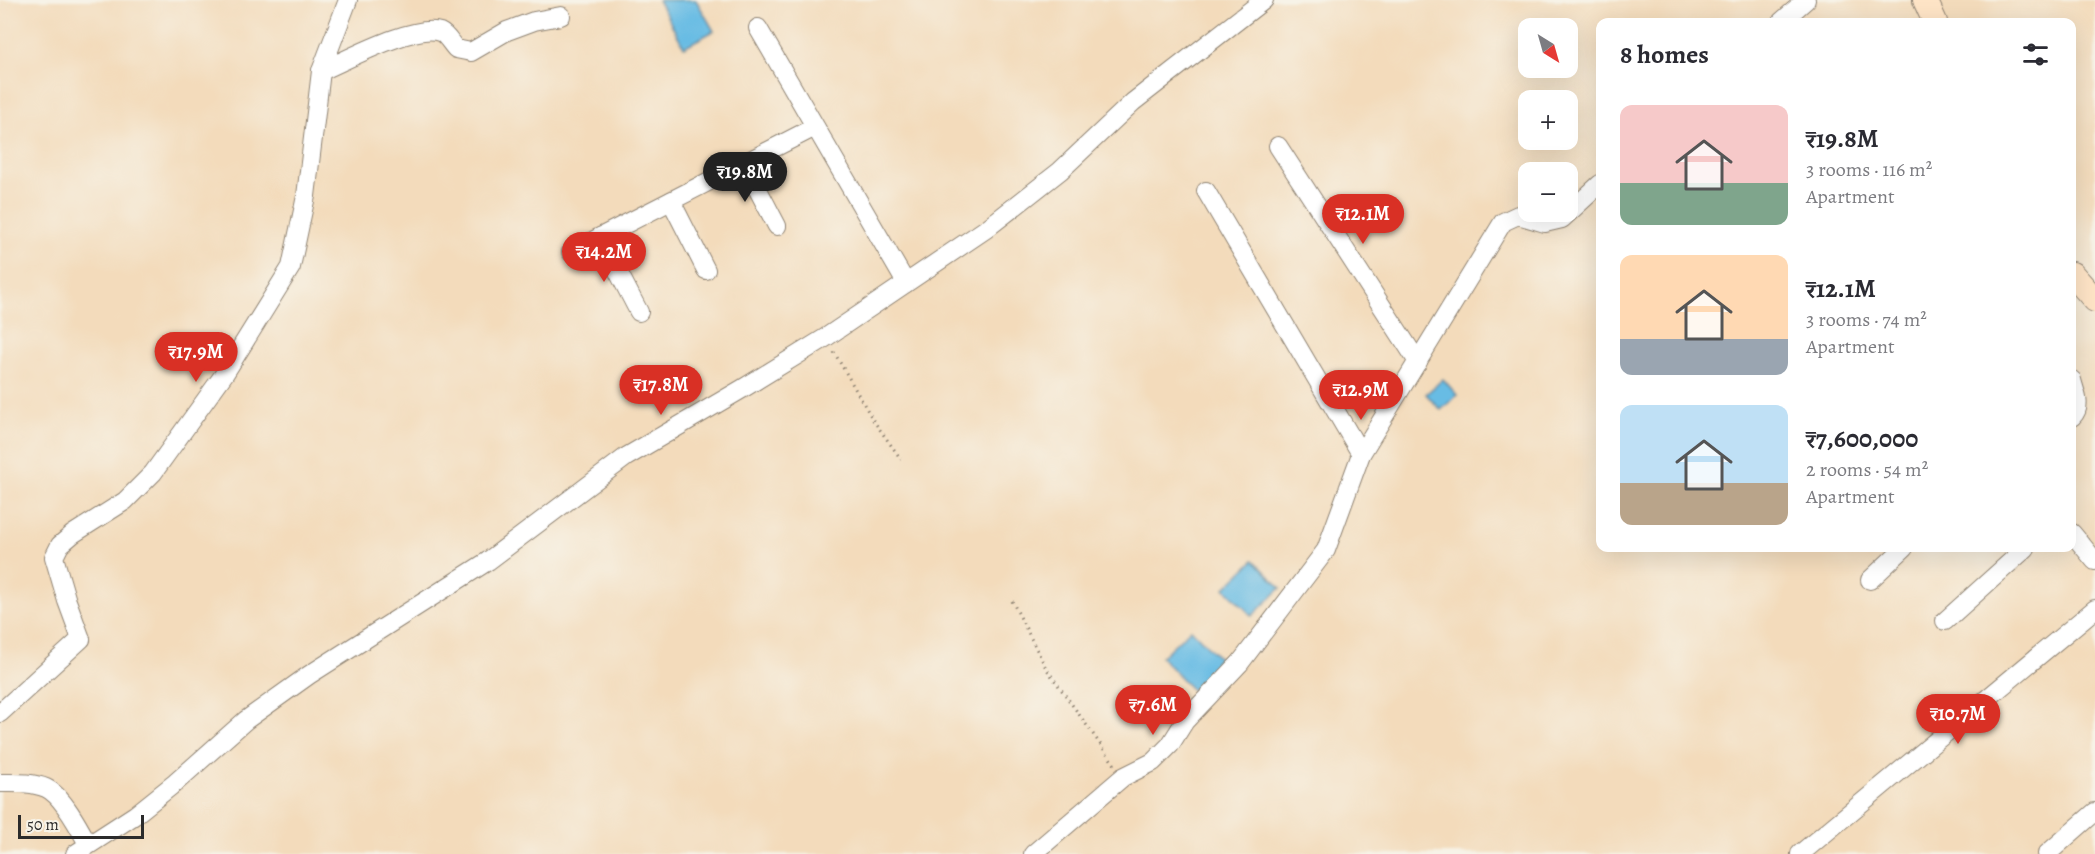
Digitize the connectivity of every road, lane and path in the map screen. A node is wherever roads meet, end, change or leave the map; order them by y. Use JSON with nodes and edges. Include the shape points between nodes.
{"nodes":[{"id":1,"x":348,"y":0,"type":"edge"},
{"id":2,"x":1264,"y":0,"type":"edge"},
{"id":3,"x":1806,"y":0,"type":"edge"},
{"id":4,"x":1925,"y":0,"type":"edge"},
{"id":5,"x":561,"y":16,"type":"dead end"},
{"id":6,"x":1786,"y":18,"type":"edge"},
{"id":7,"x":1933,"y":18,"type":"edge"},
{"id":8,"x":758,"y":28,"type":"dead end"},
{"id":9,"x":321,"y":71,"type":"junction"},
{"id":10,"x":815,"y":127,"type":"junction"},
{"id":11,"x":1278,"y":146,"type":"dead end"},
{"id":12,"x":744,"y":163,"type":"junction"},
{"id":13,"x":1596,"y":188,"type":"edge"},
{"id":14,"x":1206,"y":191,"type":"dead end"},
{"id":15,"x":671,"y":201,"type":"junction"},
{"id":16,"x":777,"y":226,"type":"dead end"},
{"id":17,"x":600,"y":237,"type":"junction"},
{"id":18,"x":571,"y":252,"type":"dead end"},
{"id":19,"x":706,"y":270,"type":"dead end"},
{"id":20,"x":906,"y":284,"type":"junction"},
{"id":21,"x":639,"y":312,"type":"dead end"},
{"id":22,"x":825,"y":338,"type":"junction"},
{"id":23,"x":1418,"y":362,"type":"junction"},
{"id":24,"x":2076,"y":394,"type":"edge"},
{"id":25,"x":2076,"y":412,"type":"edge"},
{"id":26,"x":1361,"y":454,"type":"junction"},
{"id":27,"x":901,"y":459,"type":"dead end"},
{"id":28,"x":2076,"y":539,"type":"edge"},
{"id":29,"x":1900,"y":552,"type":"edge"},
{"id":30,"x":2022,"y":552,"type":"edge"},
{"id":31,"x":2095,"y":561,"type":"edge"},
{"id":32,"x":1869,"y":580,"type":"dead end"},
{"id":33,"x":1012,"y":601,"type":"dead end"},
{"id":34,"x":2095,"y":609,"type":"edge"},
{"id":35,"x":1945,"y":621,"type":"dead end"},
{"id":36,"x":0,"y":713,"type":"edge"},
{"id":37,"x":1123,"y":777,"type":"junction"},
{"id":38,"x":0,"y":783,"type":"edge"},
{"id":39,"x":2095,"y":812,"type":"edge"},
{"id":40,"x":82,"y":849,"type":"edge"},
{"id":41,"x":1034,"y":854,"type":"edge"},
{"id":42,"x":1800,"y":854,"type":"edge"},
{"id":43,"x":2047,"y":854,"type":"edge"}],
"edges":[{"from":1,"to":9,"type":"street"},
{"from":2,"to":20,"type":"street","via":[[1133,102],[1060,171]]},
{"from":3,"to":6,"type":"street"},
{"from":4,"to":7,"type":"main road"},
{"from":5,"to":9,"type":"street","via":[[507,31],[471,52],[456,49],[443,33],[429,29],[387,41]]},
{"from":8,"to":10,"type":"street"},
{"from":9,"to":36,"type":"street","via":[[306,196],[291,267],[225,373],[153,473],[125,501],[60,545],[54,557],[81,639]]},
{"from":10,"to":12,"type":"street"},
{"from":10,"to":20,"type":"street"},
{"from":11,"to":23,"type":"street"},
{"from":12,"to":15,"type":"street"},
{"from":12,"to":16,"type":"street"},
{"from":13,"to":23,"type":"street","via":[[1562,219],[1545,224],[1518,215],[1503,222]]},
{"from":14,"to":26,"type":"street"},
{"from":15,"to":17,"type":"street"},
{"from":15,"to":19,"type":"street"},
{"from":17,"to":18,"type":"street"},
{"from":17,"to":21,"type":"street"},
{"from":20,"to":22,"type":"street"},
{"from":22,"to":27,"type":"path"},
{"from":22,"to":40,"type":"street","via":[[626,458],[488,561],[309,675],[246,720],[135,815]]},
{"from":23,"to":26,"type":"street"},
{"from":24,"to":25,"type":"street"},
{"from":26,"to":37,"type":"street","via":[[1326,550],[1240,663],[1185,721],[1170,745],[1153,762]]},
{"from":28,"to":31,"type":"street"},
{"from":29,"to":32,"type":"street"},
{"from":30,"to":35,"type":"street"},
{"from":33,"to":37,"type":"path","via":[[1046,668]]},
{"from":34,"to":42,"type":"street"},
{"from":37,"to":41,"type":"street"},
{"from":38,"to":40,"type":"street","via":[[27,783],[48,789],[69,811]]},
{"from":39,"to":43,"type":"street"}]}
